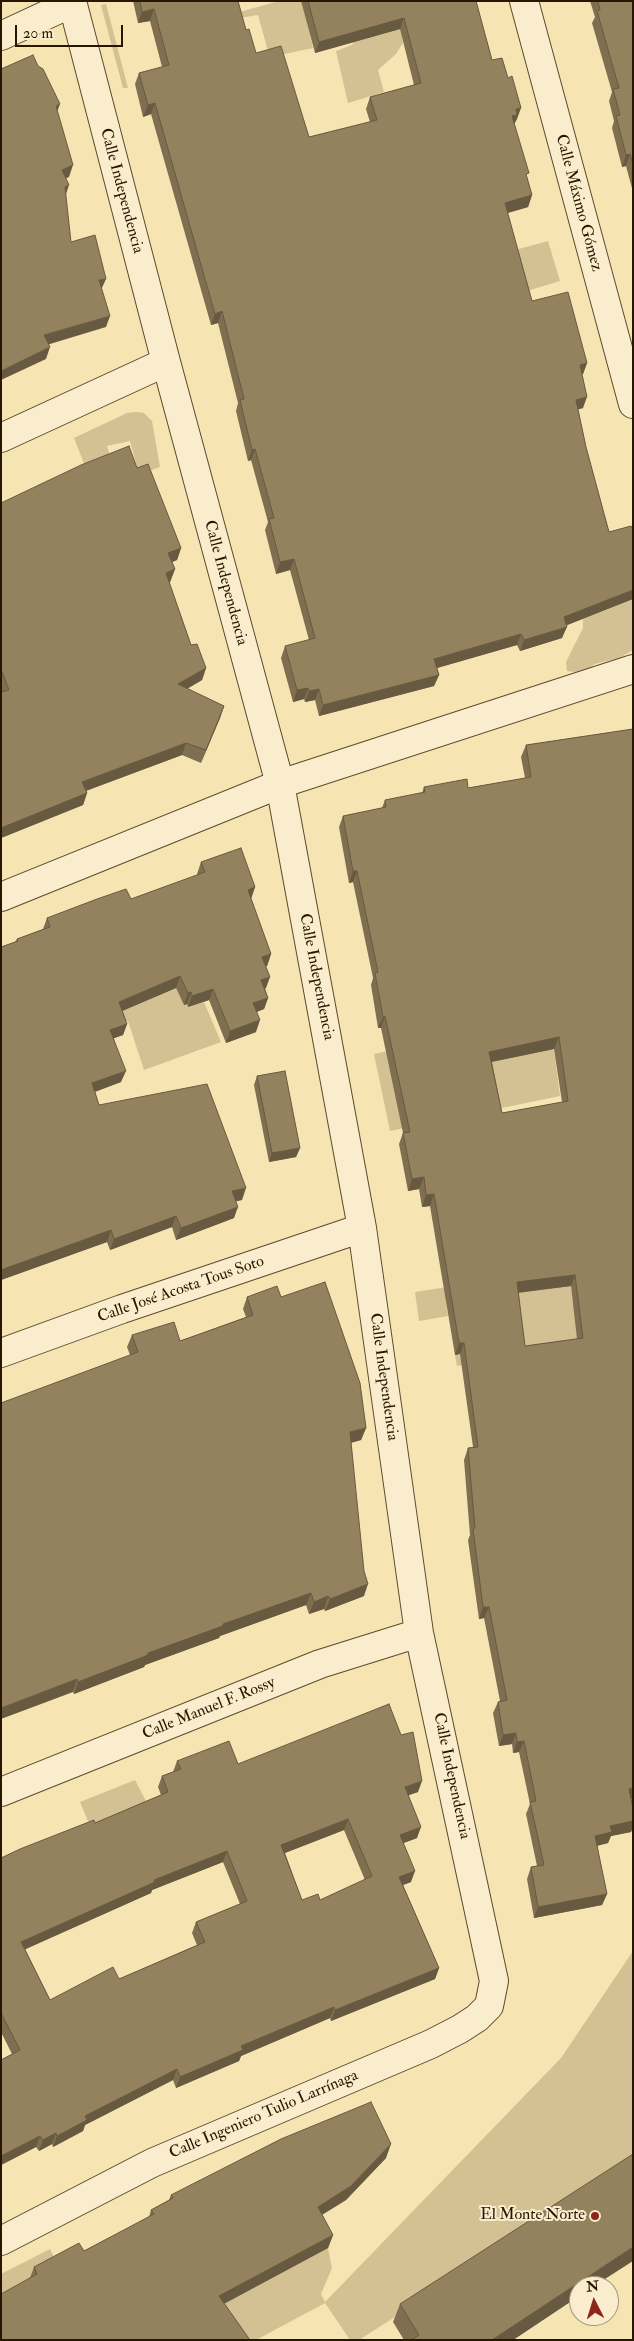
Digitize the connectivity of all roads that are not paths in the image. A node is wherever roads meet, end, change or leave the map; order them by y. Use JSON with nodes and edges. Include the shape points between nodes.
{"nodes":[{"id":1,"x":524,"y":1,"type":"edge"},
{"id":2,"x":72,"y":2,"type":"edge"},
{"id":3,"x":1,"y":36,"type":"edge"},
{"id":4,"x":166,"y":362,"type":"junction"},
{"id":5,"x":633,"y":404,"type":"edge"},
{"id":6,"x":1,"y":438,"type":"edge"},
{"id":7,"x":633,"y":669,"type":"edge"},
{"id":8,"x":280,"y":784,"type":"junction"},
{"id":9,"x":1,"y":897,"type":"edge"},
{"id":10,"x":362,"y":1228,"type":"junction"},
{"id":11,"x":1,"y":1354,"type":"edge"},
{"id":12,"x":419,"y":1633,"type":"junction"},
{"id":13,"x":1,"y":1792,"type":"edge"},
{"id":14,"x":493,"y":1968,"type":"joint"},
{"id":15,"x":1,"y":2240,"type":"edge"}],
"edges":[{"from":1,"to":5,"type":"street","name":"Calle Máximo Gómez"},
{"from":2,"to":3,"type":"street"},
{"from":2,"to":4,"type":"street","name":"Calle Independencia"},
{"from":4,"to":6,"type":"street"},
{"from":4,"to":8,"type":"street","name":"Calle Independencia"},
{"from":7,"to":8,"type":"street"},
{"from":8,"to":9,"type":"street"},
{"from":8,"to":10,"type":"street","name":"Calle Independencia"},
{"from":10,"to":11,"type":"street","name":"Calle José Acosta Tous Soto","via":[[122,1309]]},
{"from":10,"to":12,"type":"street","name":"Calle Independencia"},
{"from":12,"to":13,"type":"street","name":"Calle Manuel F. Rossy","via":[[320,1664]]},
{"from":12,"to":14,"type":"street","name":"Calle Independencia"},
{"from":14,"to":15,"type":"street","name":"Calle Ingeniero Tulio Larrínaga","via":[[494,1992],[489,2006],[460,2029],[152,2163]]}]}
